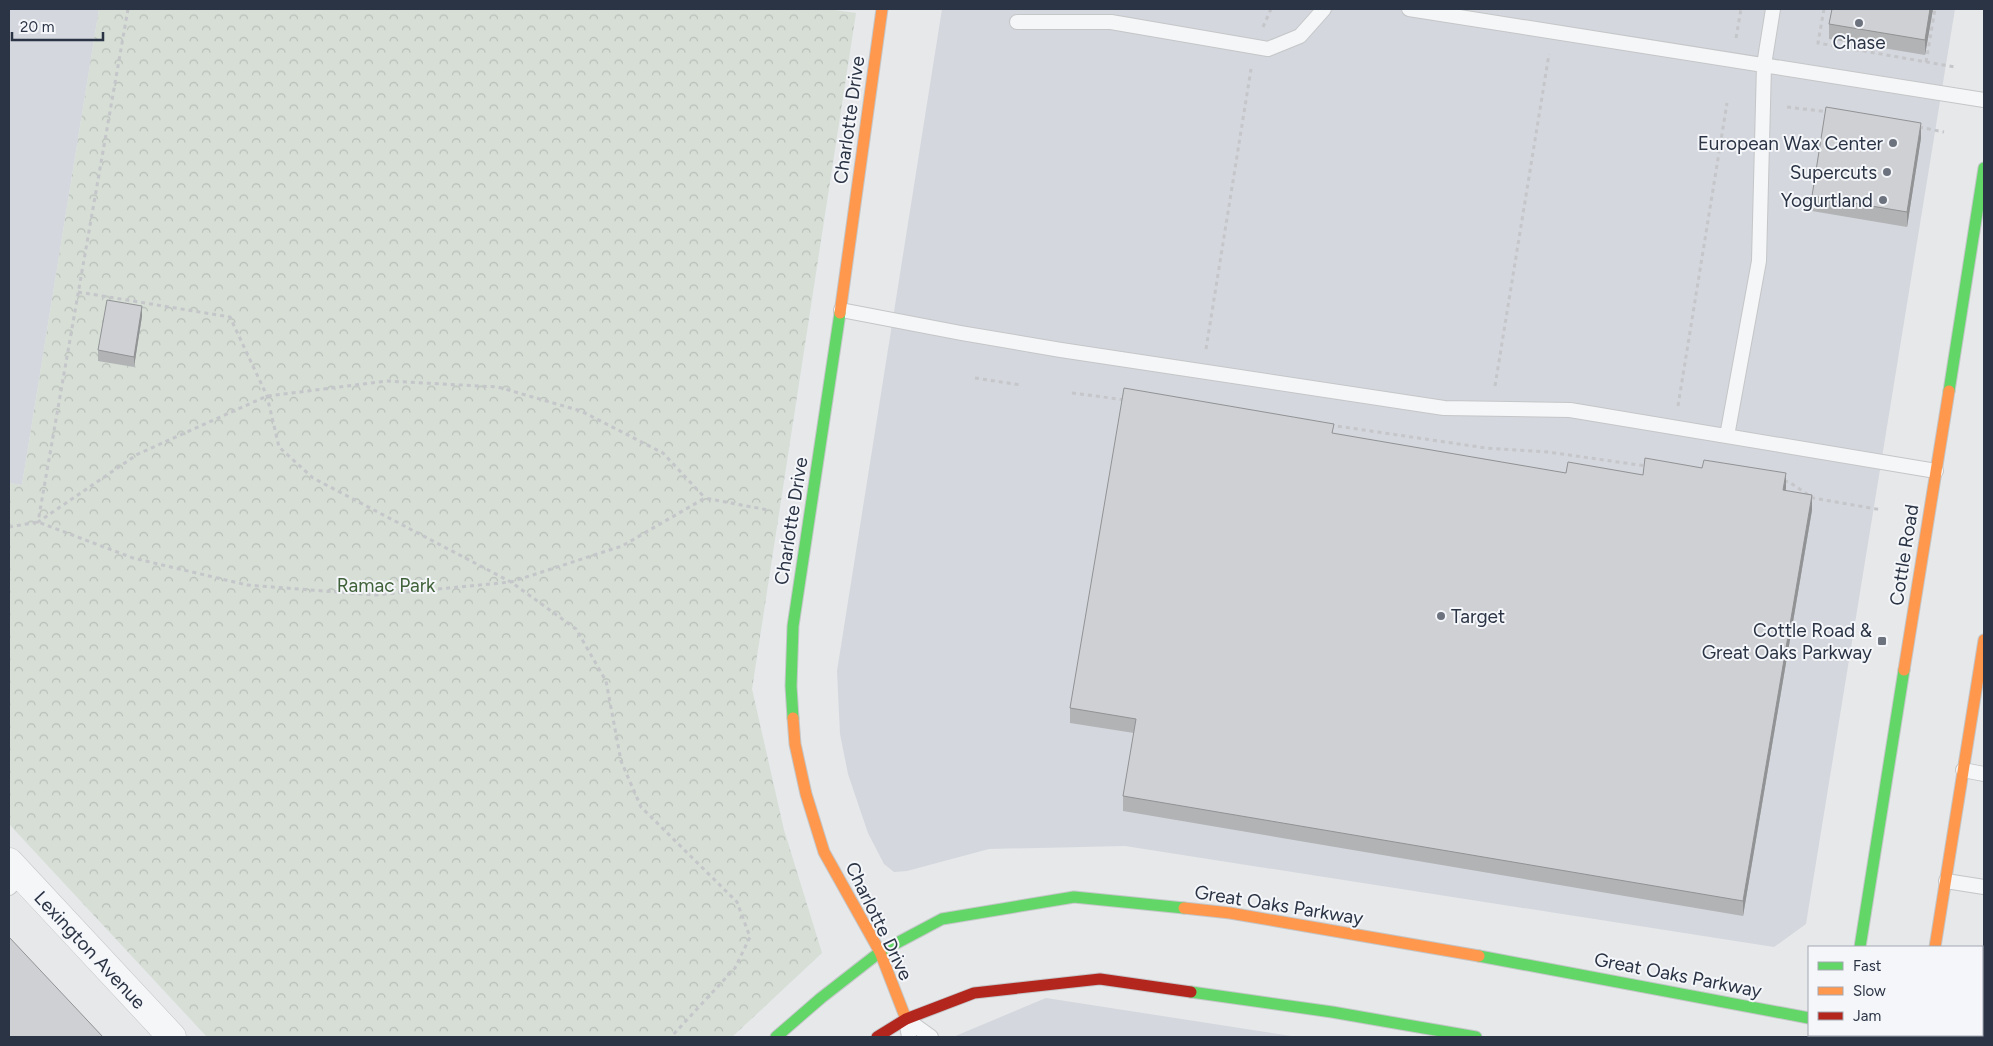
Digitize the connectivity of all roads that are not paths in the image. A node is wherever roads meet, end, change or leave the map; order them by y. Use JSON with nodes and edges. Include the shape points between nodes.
{"nodes":[{"id":1,"x":882,"y":9,"type":"edge"},
{"id":2,"x":1324,"y":9,"type":"edge"},
{"id":3,"x":1409,"y":9,"type":"edge"},
{"id":4,"x":1773,"y":9,"type":"edge"},
{"id":5,"x":1017,"y":22,"type":"dead end"},
{"id":6,"x":1764,"y":65,"type":"junction"},
{"id":7,"x":1984,"y":100,"type":"edge"},
{"id":8,"x":1984,"y":168,"type":"edge"},
{"id":9,"x":841,"y":310,"type":"junction"},
{"id":10,"x":1726,"y":436,"type":"junction"},
{"id":11,"x":1936,"y":471,"type":"junction"},
{"id":12,"x":1984,"y":640,"type":"edge"},
{"id":13,"x":1964,"y":770,"type":"junction"},
{"id":14,"x":1984,"y":774,"type":"edge"},
{"id":15,"x":13,"y":875,"type":"edge"},
{"id":16,"x":1946,"y":881,"type":"junction"},
{"id":17,"x":1984,"y":887,"type":"edge"},
{"id":18,"x":1860,"y":946,"type":"edge"},
{"id":19,"x":1935,"y":946,"type":"edge"},
{"id":20,"x":880,"y":952,"type":"junction"},
{"id":21,"x":1808,"y":1018,"type":"edge"},
{"id":22,"x":906,"y":1019,"type":"junction"},
{"id":23,"x":172,"y":1037,"type":"edge"},
{"id":24,"x":776,"y":1037,"type":"edge"},
{"id":25,"x":877,"y":1037,"type":"edge"},
{"id":26,"x":909,"y":1037,"type":"edge"},
{"id":27,"x":932,"y":1037,"type":"edge"},
{"id":28,"x":1476,"y":1037,"type":"edge"}],
"edges":[{"from":1,"to":9,"type":"main road","name":"Charlotte Drive"},
{"from":2,"to":5,"type":"lane","via":[[1300,36],[1268,49],[1111,22]]},
{"from":3,"to":6,"type":"lane"},
{"from":4,"to":6,"type":"lane"},
{"from":6,"to":7,"type":"lane"},
{"from":6,"to":10,"type":"lane","via":[[1760,261]]},
{"from":8,"to":11,"type":"main road","name":"Cottle Road"},
{"from":9,"to":10,"type":"lane","via":[[1061,350],[1444,408],[1570,410]]},
{"from":9,"to":20,"type":"main road","name":"Charlotte Drive","via":[[793,626],[791,686],[795,744],[824,852]]},
{"from":10,"to":11,"type":"lane"},
{"from":11,"to":18,"type":"main road","name":"Cottle Road"},
{"from":12,"to":13,"type":"main road","via":[[1971,751]]},
{"from":13,"to":14,"type":"lane"},
{"from":13,"to":16,"type":"main road"},
{"from":15,"to":23,"type":"street","name":"Lexington Avenue"},
{"from":16,"to":17,"type":"lane"},
{"from":16,"to":19,"type":"main road"},
{"from":20,"to":21,"type":"main road","name":"Great Oaks Parkway","via":[[942,919],[1074,897],[1240,914]]},
{"from":20,"to":22,"type":"main road","name":"Charlotte Drive"},
{"from":20,"to":24,"type":"main road","name":"Great Oaks Parkway"},
{"from":22,"to":25,"type":"main road"},
{"from":22,"to":26,"type":"lane"},
{"from":22,"to":27,"type":"lane"},
{"from":22,"to":28,"type":"main road","via":[[974,993],[1100,979],[1332,1012]]}]}
